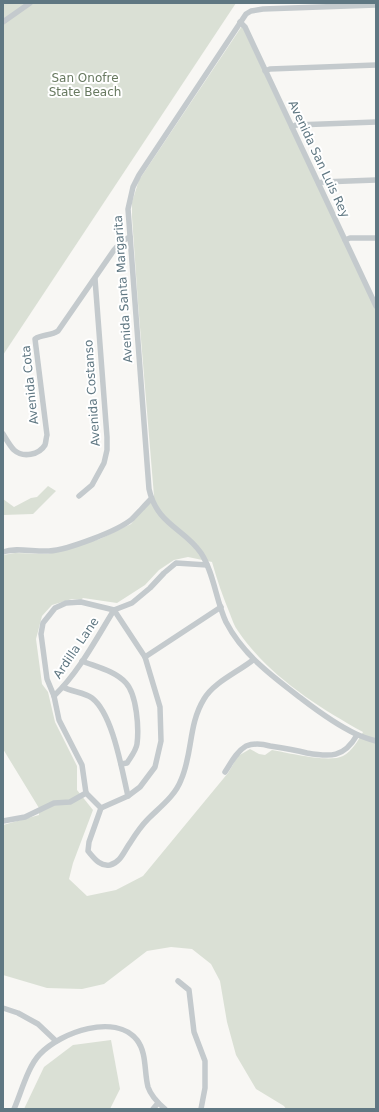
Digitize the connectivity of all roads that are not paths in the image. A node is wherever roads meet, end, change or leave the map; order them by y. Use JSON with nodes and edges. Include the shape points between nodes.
{"nodes":[{"id":1,"x":30,"y":3,"type":"edge"},
{"id":2,"x":376,"y":5,"type":"edge"},
{"id":3,"x":283,"y":6,"type":"edge"},
{"id":4,"x":3,"y":22,"type":"edge"},
{"id":5,"x":240,"y":22,"type":"junction"},
{"id":6,"x":376,"y":65,"type":"edge"},
{"id":7,"x":265,"y":71,"type":"junction"},
{"id":8,"x":376,"y":122,"type":"edge"},
{"id":9,"x":292,"y":127,"type":"junction"},
{"id":10,"x":376,"y":180,"type":"edge"},
{"id":11,"x":319,"y":184,"type":"junction"},
{"id":12,"x":130,"y":237,"type":"junction"},
{"id":13,"x":376,"y":238,"type":"edge"},
{"id":14,"x":345,"y":240,"type":"junction"},
{"id":15,"x":95,"y":279,"type":"junction"},
{"id":16,"x":374,"y":296,"type":"edge"},
{"id":17,"x":376,"y":306,"type":"edge"},
{"id":18,"x":3,"y":434,"type":"edge"},
{"id":19,"x":79,"y":496,"type":"dead end"},
{"id":20,"x":151,"y":499,"type":"junction"},
{"id":21,"x":3,"y":552,"type":"edge"},
{"id":22,"x":207,"y":565,"type":"junction"},
{"id":23,"x":221,"y":607,"type":"junction"},
{"id":24,"x":114,"y":610,"type":"junction"},
{"id":25,"x":145,"y":657,"type":"junction"},
{"id":26,"x":253,"y":660,"type":"junction"},
{"id":27,"x":82,"y":661,"type":"junction"},
{"id":28,"x":63,"y":687,"type":"junction"},
{"id":29,"x":54,"y":696,"type":"junction"},
{"id":30,"x":357,"y":735,"type":"junction"},
{"id":31,"x":376,"y":741,"type":"edge"},
{"id":32,"x":121,"y":764,"type":"junction"},
{"id":33,"x":225,"y":772,"type":"dead end"},
{"id":34,"x":86,"y":793,"type":"junction"},
{"id":35,"x":128,"y":796,"type":"junction"},
{"id":36,"x":101,"y":808,"type":"junction"},
{"id":37,"x":3,"y":821,"type":"edge"},
{"id":38,"x":178,"y":981,"type":"dead end"},
{"id":39,"x":3,"y":1008,"type":"edge"},
{"id":40,"x":56,"y":1041,"type":"junction"},
{"id":41,"x":158,"y":1103,"type":"junction"},
{"id":42,"x":14,"y":1109,"type":"edge"},
{"id":43,"x":153,"y":1109,"type":"edge"},
{"id":44,"x":165,"y":1109,"type":"edge"},
{"id":45,"x":201,"y":1109,"type":"edge"}],
"edges":[{"from":1,"to":4,"type":"street"},
{"from":2,"to":3,"type":"street","name":"Avenida Santa Margarita"},
{"from":3,"to":5,"type":"street","name":"Avenida Santa Margarita","via":[[251,11]]},
{"from":5,"to":7,"type":"street","name":"Avenida San Luis Rey","via":[[245,27]]},
{"from":5,"to":12,"type":"street","name":"Avenida Santa Margarita","via":[[139,175],[133,187],[128,209]]},
{"from":6,"to":7,"type":"street"},
{"from":7,"to":9,"type":"street","name":"Avenida San Luis Rey"},
{"from":8,"to":9,"type":"street"},
{"from":9,"to":11,"type":"street","name":"Avenida San Luis Rey"},
{"from":10,"to":11,"type":"street"},
{"from":11,"to":14,"type":"street","name":"Avenida San Luis Rey"},
{"from":12,"to":15,"type":"street","name":"Avenida Cota","via":[[114,250]]},
{"from":12,"to":20,"type":"street","name":"Avenida Santa Margarita"},
{"from":13,"to":14,"type":"street"},
{"from":14,"to":16,"type":"street","name":"Avenida San Luis Rey"},
{"from":15,"to":18,"type":"street","name":"Avenida Cota","via":[[58,331],[53,335],[35,339],[47,435],[45,444],[35,453],[20,454]]},
{"from":15,"to":19,"type":"street","name":"Avenida Costanso","via":[[107,450],[104,463],[92,485]]},
{"from":16,"to":17,"type":"street","name":"Avenida San Luis Rey"},
{"from":20,"to":21,"type":"street","via":[[125,523],[78,544],[51,551],[13,549]]},
{"from":20,"to":22,"type":"street","name":"Avenida Santa Margarita","via":[[171,526],[194,544]]},
{"from":22,"to":23,"type":"street","name":"Avenida Santa Margarita"},
{"from":22,"to":24,"type":"street","via":[[176,563],[132,602]]},
{"from":23,"to":25,"type":"street"},
{"from":23,"to":26,"type":"street","name":"Avenida Santa Margarita","via":[[236,638]]},
{"from":24,"to":25,"type":"street"},
{"from":24,"to":27,"type":"street","name":"Ardilla Lane"},
{"from":24,"to":29,"type":"street","via":[[81,602],[66,603],[46,618],[41,637],[47,679]]},
{"from":25,"to":35,"type":"street","via":[[160,707],[161,741],[155,767],[140,787]]},
{"from":26,"to":30,"type":"street","name":"Avenida Santa Margarita","via":[[326,717]]},
{"from":26,"to":36,"type":"street","via":[[223,680],[205,697],[192,728],[188,763],[181,782],[170,798],[134,836],[119,860],[108,865],[97,861],[88,851]]},
{"from":27,"to":28,"type":"street","name":"Ardilla Lane"},
{"from":27,"to":32,"type":"street","via":[[110,671],[127,684],[132,694],[136,710],[137,745],[127,763]]},
{"from":28,"to":29,"type":"street","name":"Ardilla Lane"},
{"from":28,"to":32,"type":"street","via":[[92,698],[109,723]]},
{"from":29,"to":34,"type":"street","via":[[59,720],[82,765]]},
{"from":30,"to":31,"type":"street","name":"Avenida Santa Margarita"},
{"from":30,"to":33,"type":"street","via":[[343,752],[331,756],[252,744],[241,750]]},
{"from":32,"to":35,"type":"street"},
{"from":34,"to":36,"type":"street"},
{"from":34,"to":37,"type":"street","via":[[70,802],[54,803],[25,817]]},
{"from":35,"to":36,"type":"street"},
{"from":38,"to":45,"type":"street","via":[[189,990],[194,1032],[205,1060],[205,1088]]},
{"from":39,"to":40,"type":"street","via":[[38,1024]]},
{"from":40,"to":41,"type":"street","via":[[78,1031],[101,1027],[127,1031],[141,1047],[148,1088]]},
{"from":40,"to":42,"type":"street","via":[[37,1058]]},
{"from":41,"to":43,"type":"street"},
{"from":41,"to":44,"type":"street"}]}
